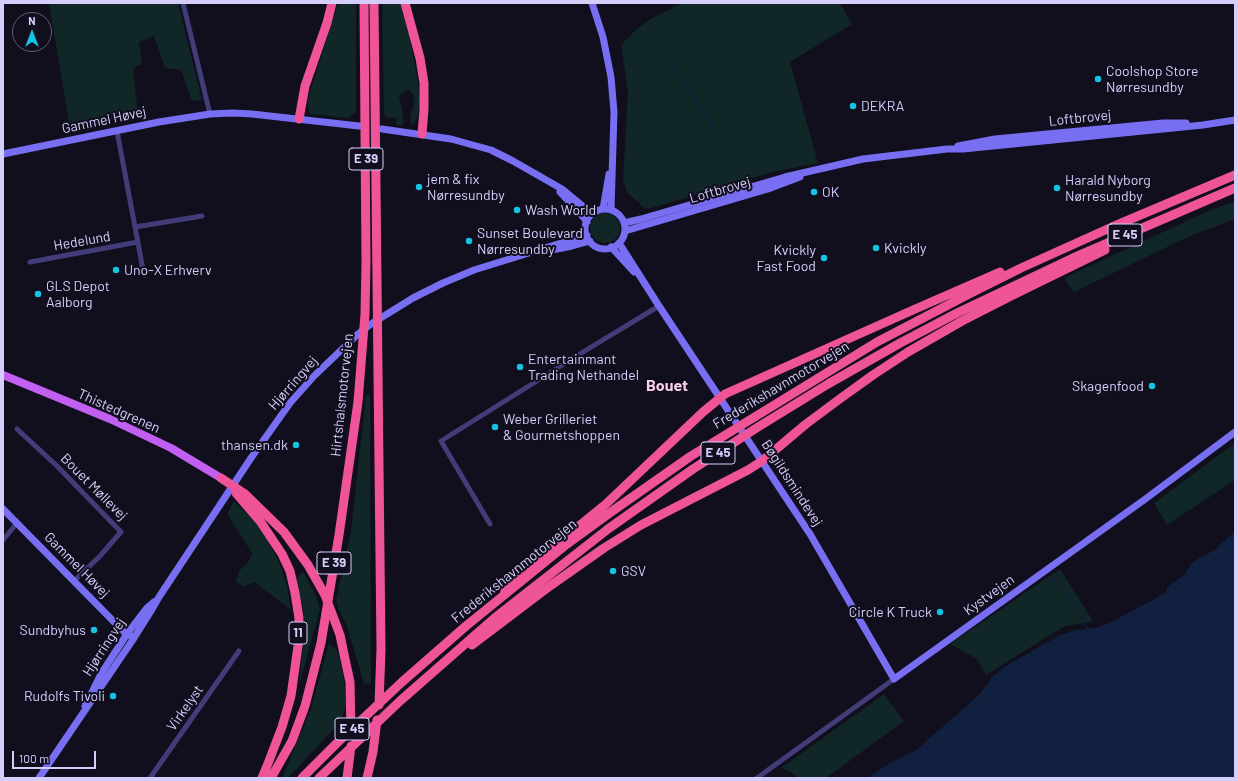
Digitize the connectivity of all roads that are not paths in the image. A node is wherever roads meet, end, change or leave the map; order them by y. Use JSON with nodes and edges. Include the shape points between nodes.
{"nodes":[{"id":1,"x":183,"y":3,"type":"edge"},
{"id":2,"x":332,"y":3,"type":"edge"},
{"id":3,"x":364,"y":3,"type":"edge"},
{"id":4,"x":374,"y":3,"type":"edge"},
{"id":5,"x":405,"y":3,"type":"edge"},
{"id":6,"x":592,"y":3,"type":"edge"},
{"id":7,"x":210,"y":114,"type":"junction"},
{"id":8,"x":299,"y":119,"type":"junction"},
{"id":9,"x":1235,"y":120,"type":"edge"},
{"id":10,"x":359,"y":126,"type":"dead end"},
{"id":11,"x":382,"y":129,"type":"dead end"},
{"id":12,"x":117,"y":131,"type":"junction"},
{"id":13,"x":422,"y":134,"type":"junction"},
{"id":14,"x":3,"y":154,"type":"edge"},
{"id":15,"x":612,"y":156,"type":"junction"},
{"id":16,"x":822,"y":169,"type":"junction"},
{"id":17,"x":1235,"y":175,"type":"edge"},
{"id":18,"x":554,"y":186,"type":"junction"},
{"id":19,"x":1235,"y":188,"type":"edge"},
{"id":20,"x":603,"y":209,"type":"junction"},
{"id":21,"x":611,"y":210,"type":"junction"},
{"id":22,"x":592,"y":214,"type":"junction"},
{"id":23,"x":202,"y":216,"type":"dead end"},
{"id":24,"x":587,"y":222,"type":"junction"},
{"id":25,"x":624,"y":223,"type":"junction"},
{"id":26,"x":135,"y":227,"type":"junction"},
{"id":27,"x":1112,"y":227,"type":"junction"},
{"id":28,"x":625,"y":231,"type":"junction"},
{"id":29,"x":588,"y":238,"type":"junction"},
{"id":30,"x":138,"y":242,"type":"junction"},
{"id":31,"x":619,"y":243,"type":"junction"},
{"id":32,"x":612,"y":247,"type":"junction"},
{"id":33,"x":30,"y":262,"type":"dead end"},
{"id":34,"x":144,"y":275,"type":"dead end"},
{"id":35,"x":644,"y":283,"type":"junction"},
{"id":36,"x":659,"y":306,"type":"junction"},
{"id":37,"x":3,"y":375,"type":"edge"},
{"id":38,"x":720,"y":397,"type":"junction"},
{"id":39,"x":17,"y":428,"type":"dead end"},
{"id":40,"x":1235,"y":432,"type":"edge"},
{"id":41,"x":762,"y":461,"type":"junction"},
{"id":42,"x":218,"y":476,"type":"joint"},
{"id":43,"x":244,"y":496,"type":"junction"},
{"id":44,"x":3,"y":509,"type":"edge"},
{"id":45,"x":17,"y":523,"type":"junction"},
{"id":46,"x":490,"y":524,"type":"dead end"},
{"id":47,"x":3,"y":540,"type":"edge"},
{"id":48,"x":74,"y":581,"type":"junction"},
{"id":49,"x":131,"y":636,"type":"junction"},
{"id":50,"x":239,"y":651,"type":"dead end"},
{"id":51,"x":894,"y":679,"type":"junction"},
{"id":52,"x":402,"y":682,"type":"junction"},
{"id":53,"x":400,"y":701,"type":"junction"},
{"id":54,"x":39,"y":778,"type":"edge"},
{"id":55,"x":150,"y":778,"type":"edge"},
{"id":56,"x":262,"y":778,"type":"edge"},
{"id":57,"x":271,"y":778,"type":"edge"},
{"id":58,"x":302,"y":778,"type":"edge"},
{"id":59,"x":319,"y":778,"type":"edge"},
{"id":60,"x":347,"y":778,"type":"edge"},
{"id":61,"x":367,"y":778,"type":"edge"},
{"id":62,"x":757,"y":778,"type":"edge"}],
"edges":[{"from":1,"to":7,"type":"street"},
{"from":2,"to":8,"type":"highway","via":[[305,86]]},
{"from":3,"to":57,"type":"highway","name":"Hirtshalsmotorvejen","number":"E 39","via":[[365,314],[356,410],[321,643],[305,706],[292,741]]},
{"from":4,"to":61,"type":"highway","name":"Hirtshalsmotorvejen","number":"E 39","via":[[381,675],[373,752]]},
{"from":5,"to":13,"type":"highway","via":[[424,83]]},
{"from":6,"to":15,"type":"main road","via":[[603,37],[611,76],[614,112]]},
{"from":7,"to":8,"type":"main road","name":"Gammel Høvej","via":[[233,113]]},
{"from":7,"to":12,"type":"main road","name":"Gammel Høvej"},
{"from":8,"to":10,"type":"main road","name":"Gammel Høvej"},
{"from":9,"to":16,"type":"main road","name":"Loftbrovej","via":[[1163,123],[995,139],[947,149],[863,159]]},
{"from":11,"to":13,"type":"main road"},
{"from":12,"to":14,"type":"main road","name":"Gammel Høvej"},
{"from":12,"to":26,"type":"street"},
{"from":13,"to":18,"type":"main road","via":[[491,150],[513,160]]},
{"from":15,"to":20,"type":"main road"},
{"from":15,"to":21,"type":"main road"},
{"from":16,"to":25,"type":"main road","name":"Loftbrovej","via":[[785,177]]},
{"from":16,"to":28,"type":"main road","name":"Loftbrovej","via":[[768,189]]},
{"from":17,"to":27,"type":"highway","name":"Frederikshavnmotorvejen","number":"E 45"},
{"from":18,"to":22,"type":"main road","via":[[562,189]]},
{"from":18,"to":24,"type":"main road"},
{"from":19,"to":41,"type":"highway","via":[[962,321],[908,352],[806,424]]},
{"from":19,"to":53,"type":"highway","name":"Frederikshavnmotorvejen","number":"E 45","via":[[1073,258],[957,313],[835,380],[758,427],[608,529],[497,616]]},
{"from":20,"to":21,"type":"main road"},
{"from":20,"to":22,"type":"main road"},
{"from":21,"to":25,"type":"main road","via":[[619,215]]},
{"from":22,"to":24,"type":"main road"},
{"from":23,"to":26,"type":"street"},
{"from":24,"to":29,"type":"main road"},
{"from":25,"to":28,"type":"main road"},
{"from":26,"to":30,"type":"street"},
{"from":27,"to":38,"type":"highway","via":[[1019,264]]},
{"from":27,"to":52,"type":"highway","name":"Frederikshavnmotorvejen","number":"E 45","via":[[1016,271],[897,331],[691,456],[562,549],[466,626]]},
{"from":28,"to":31,"type":"main road"},
{"from":29,"to":32,"type":"main road","via":[[600,248]]},
{"from":29,"to":49,"type":"main road","name":"Hjørringvej","via":[[511,258],[460,276],[413,298],[358,334],[301,390],[281,415],[159,597],[147,608]]},
{"from":30,"to":33,"type":"street","name":"Hedelund"},
{"from":30,"to":34,"type":"street"},
{"from":31,"to":32,"type":"main road"},
{"from":31,"to":35,"type":"main road","name":"Bøgildsmindevej"},
{"from":32,"to":35,"type":"main road","name":"Bøgildsmindevej"},
{"from":35,"to":36,"type":"main road","name":"Bøgildsmindevej"},
{"from":36,"to":38,"type":"main road","name":"Bøgildsmindevej"},
{"from":36,"to":46,"type":"street","via":[[441,441]]},
{"from":37,"to":42,"type":"main road","name":"Thistedgrenen","number":"11","via":[[164,445]]},
{"from":38,"to":41,"type":"main road","name":"Bøgildsmindevej"},
{"from":38,"to":52,"type":"highway","via":[[606,504],[462,623]]},
{"from":39,"to":48,"type":"street","name":"Bouet Møllevej","via":[[121,532]]},
{"from":40,"to":51,"type":"main road","name":"Kystvejen"},
{"from":41,"to":51,"type":"main road","name":"Bøgildsmindevej","via":[[810,534]]},
{"from":41,"to":53,"type":"highway","via":[[641,525],[604,548],[503,621]]},
{"from":42,"to":43,"type":"highway","number":"11"},
{"from":43,"to":56,"type":"highway","number":"11","via":[[282,554],[290,571],[299,618],[291,696]]},
{"from":43,"to":60,"type":"highway","number":"11","via":[[284,532],[308,565],[325,595],[340,635],[350,682],[351,702]]},
{"from":44,"to":45,"type":"main road","name":"Gammel Høvej"},
{"from":45,"to":47,"type":"street"},
{"from":45,"to":48,"type":"main road","name":"Gammel Høvej"},
{"from":48,"to":49,"type":"main road","name":"Gammel Høvej"},
{"from":49,"to":54,"type":"main road","name":"Hjørringvej","via":[[101,674],[80,717]]},
{"from":50,"to":55,"type":"street","name":"Virkelyst"},
{"from":51,"to":62,"type":"street","name":"Kystvejen"},
{"from":52,"to":58,"type":"highway","name":"Frederikshavnmotorvejen","number":"E 45"},
{"from":53,"to":59,"type":"highway","name":"Frederikshavnmotorvejen","number":"E 45"}]}
